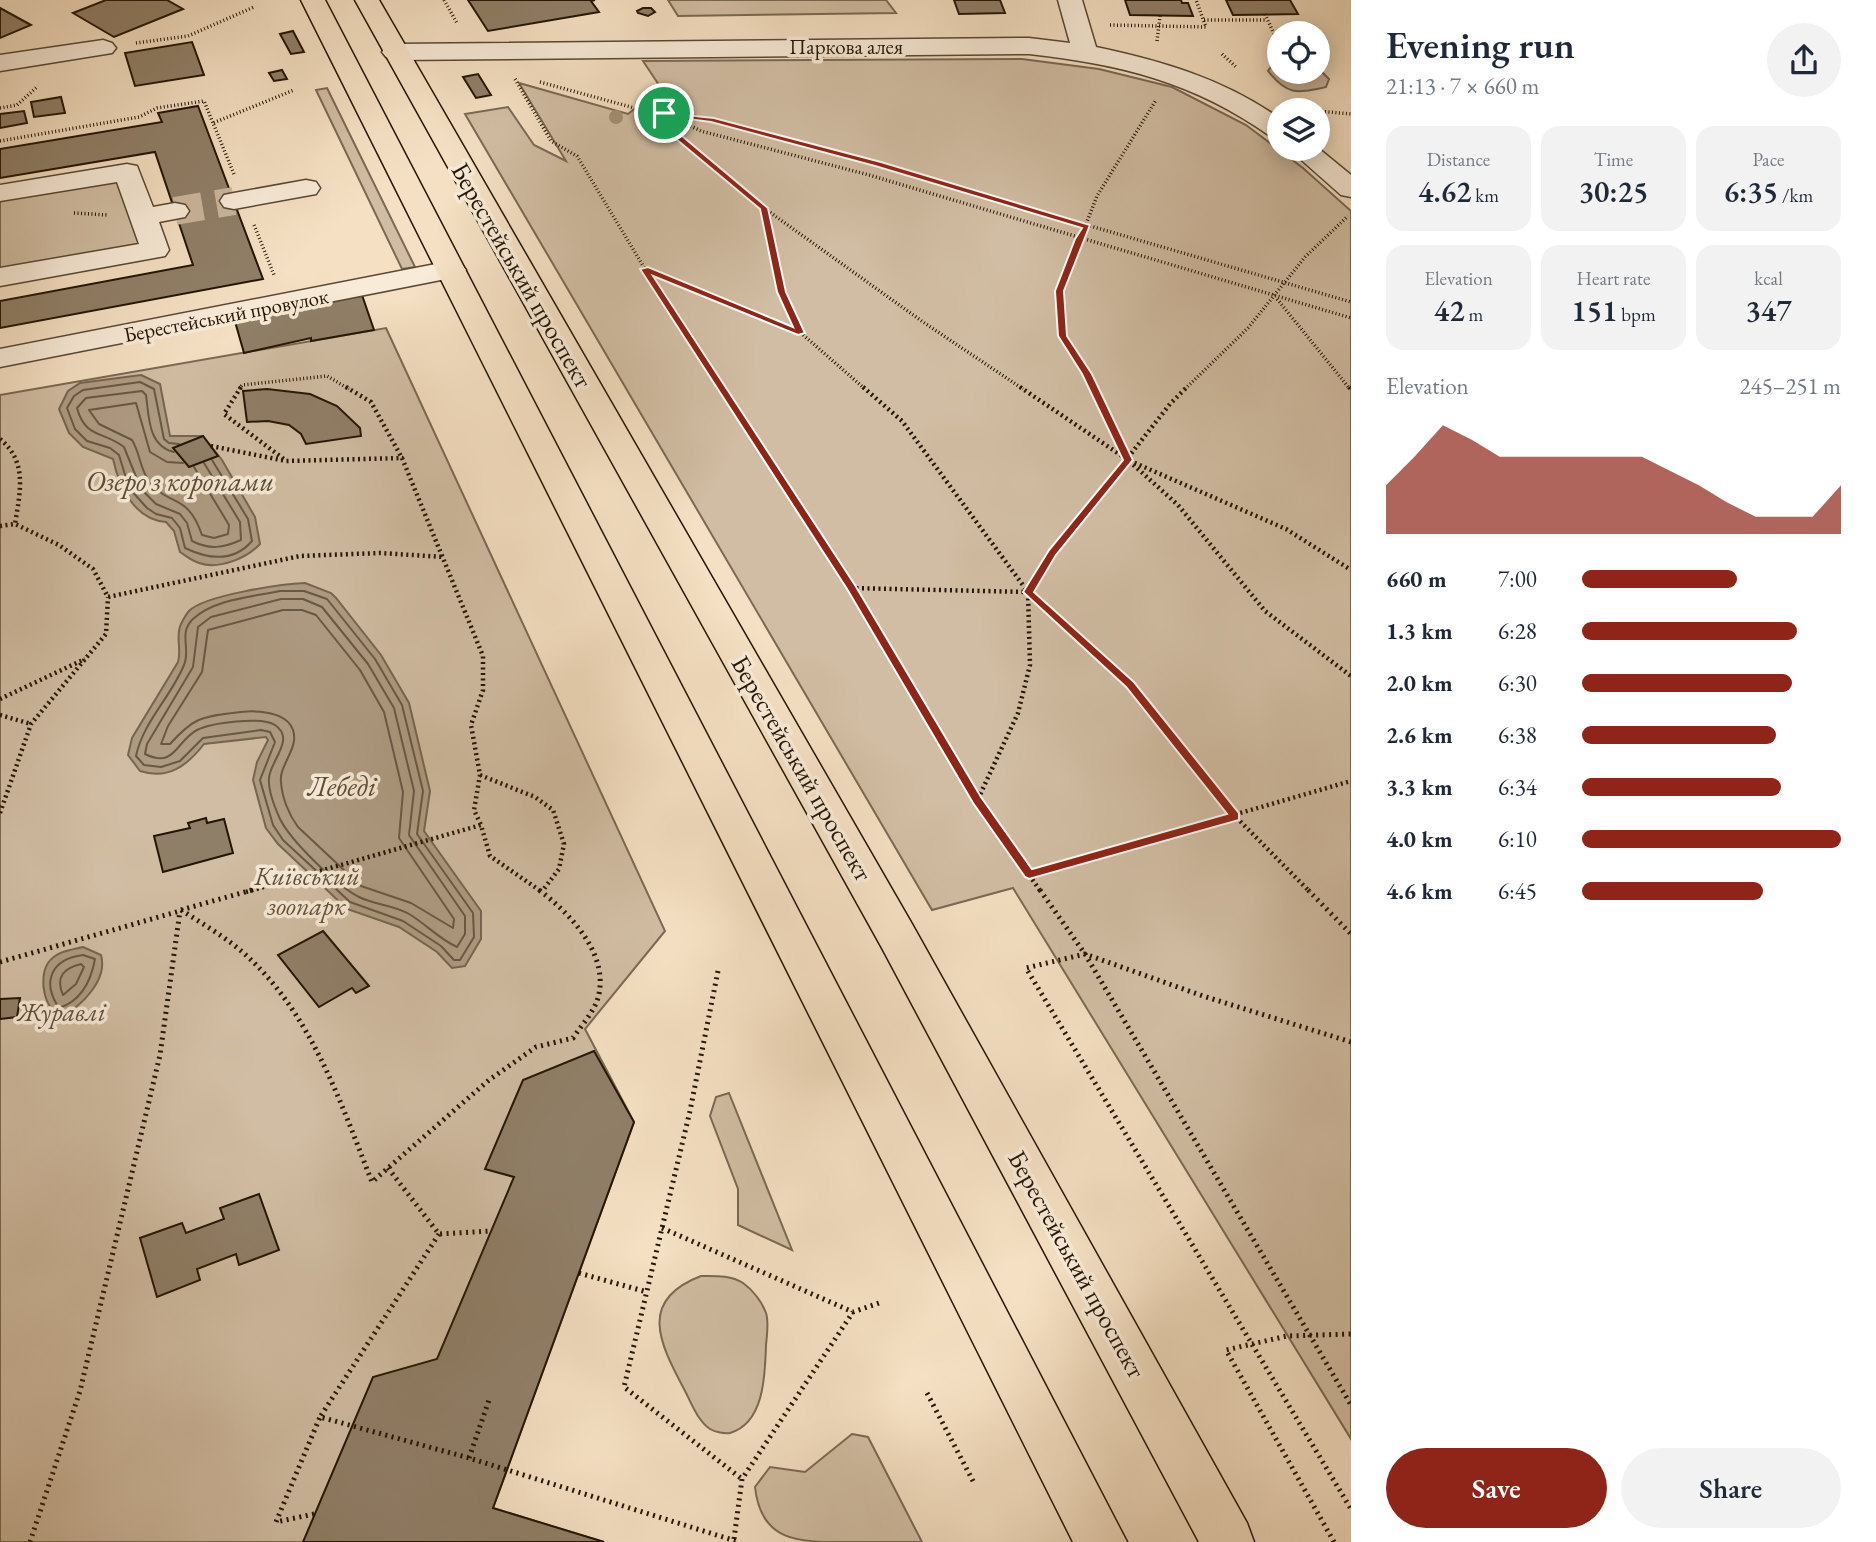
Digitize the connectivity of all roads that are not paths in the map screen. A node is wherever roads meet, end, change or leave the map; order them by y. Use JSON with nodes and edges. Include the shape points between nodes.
{"nodes":[{"id":1,"x":313,"y":0,"type":"edge"},
{"id":2,"x":367,"y":0,"type":"edge"},
{"id":3,"x":1070,"y":0,"type":"edge"},
{"id":4,"x":103,"y":48,"type":"road end"},
{"id":5,"x":395,"y":52,"type":"junction"},
{"id":6,"x":1085,"y":52,"type":"junction"},
{"id":7,"x":0,"y":63,"type":"edge"},
{"id":8,"x":1267,"y":121,"type":"edge"},
{"id":9,"x":1330,"y":154,"type":"edge"},
{"id":10,"x":1351,"y":156,"type":"edge"},
{"id":11,"x":1318,"y":161,"type":"edge"},
{"id":12,"x":306,"y":188,"type":"dead end"},
{"id":13,"x":1351,"y":189,"type":"edge"},
{"id":14,"x":0,"y":193,"type":"edge"},
{"id":15,"x":234,"y":201,"type":"tunnel mouth"},
{"id":16,"x":175,"y":211,"type":"tunnel mouth"},
{"id":17,"x":144,"y":217,"type":"junction"},
{"id":18,"x":451,"y":270,"type":"junction"},
{"id":19,"x":0,"y":277,"type":"edge"},
{"id":20,"x":0,"y":358,"type":"edge"},
{"id":21,"x":1101,"y":1542,"type":"edge"},
{"id":22,"x":1228,"y":1542,"type":"edge"}],
"edges":[{"from":1,"to":18,"type":"main road","name":"Берестейський проспект"},
{"from":2,"to":5,"type":"main road","name":"Берестейський проспект"},
{"from":3,"to":6,"type":"street"},
{"from":4,"to":7,"type":"street"},
{"from":5,"to":6,"type":"street","name":"Паркова алея","via":[[1029,46]]},
{"from":5,"to":22,"type":"main road","name":"Берестейський проспект","via":[[891,924]]},
{"from":6,"to":8,"type":"street","name":"Паркова алея","via":[[1181,75]]},
{"from":9,"to":10,"type":"street"},
{"from":11,"to":13,"type":"street"},
{"from":12,"to":15,"type":"street"},
{"from":14,"to":17,"type":"street","via":[[127,172]]},
{"from":16,"to":17,"type":"street"},
{"from":17,"to":19,"type":"street","via":[[155,250]]},
{"from":18,"to":20,"type":"street","name":"Берестейський провулок"},
{"from":18,"to":21,"type":"main road","name":"Берестейський проспект"}]}
